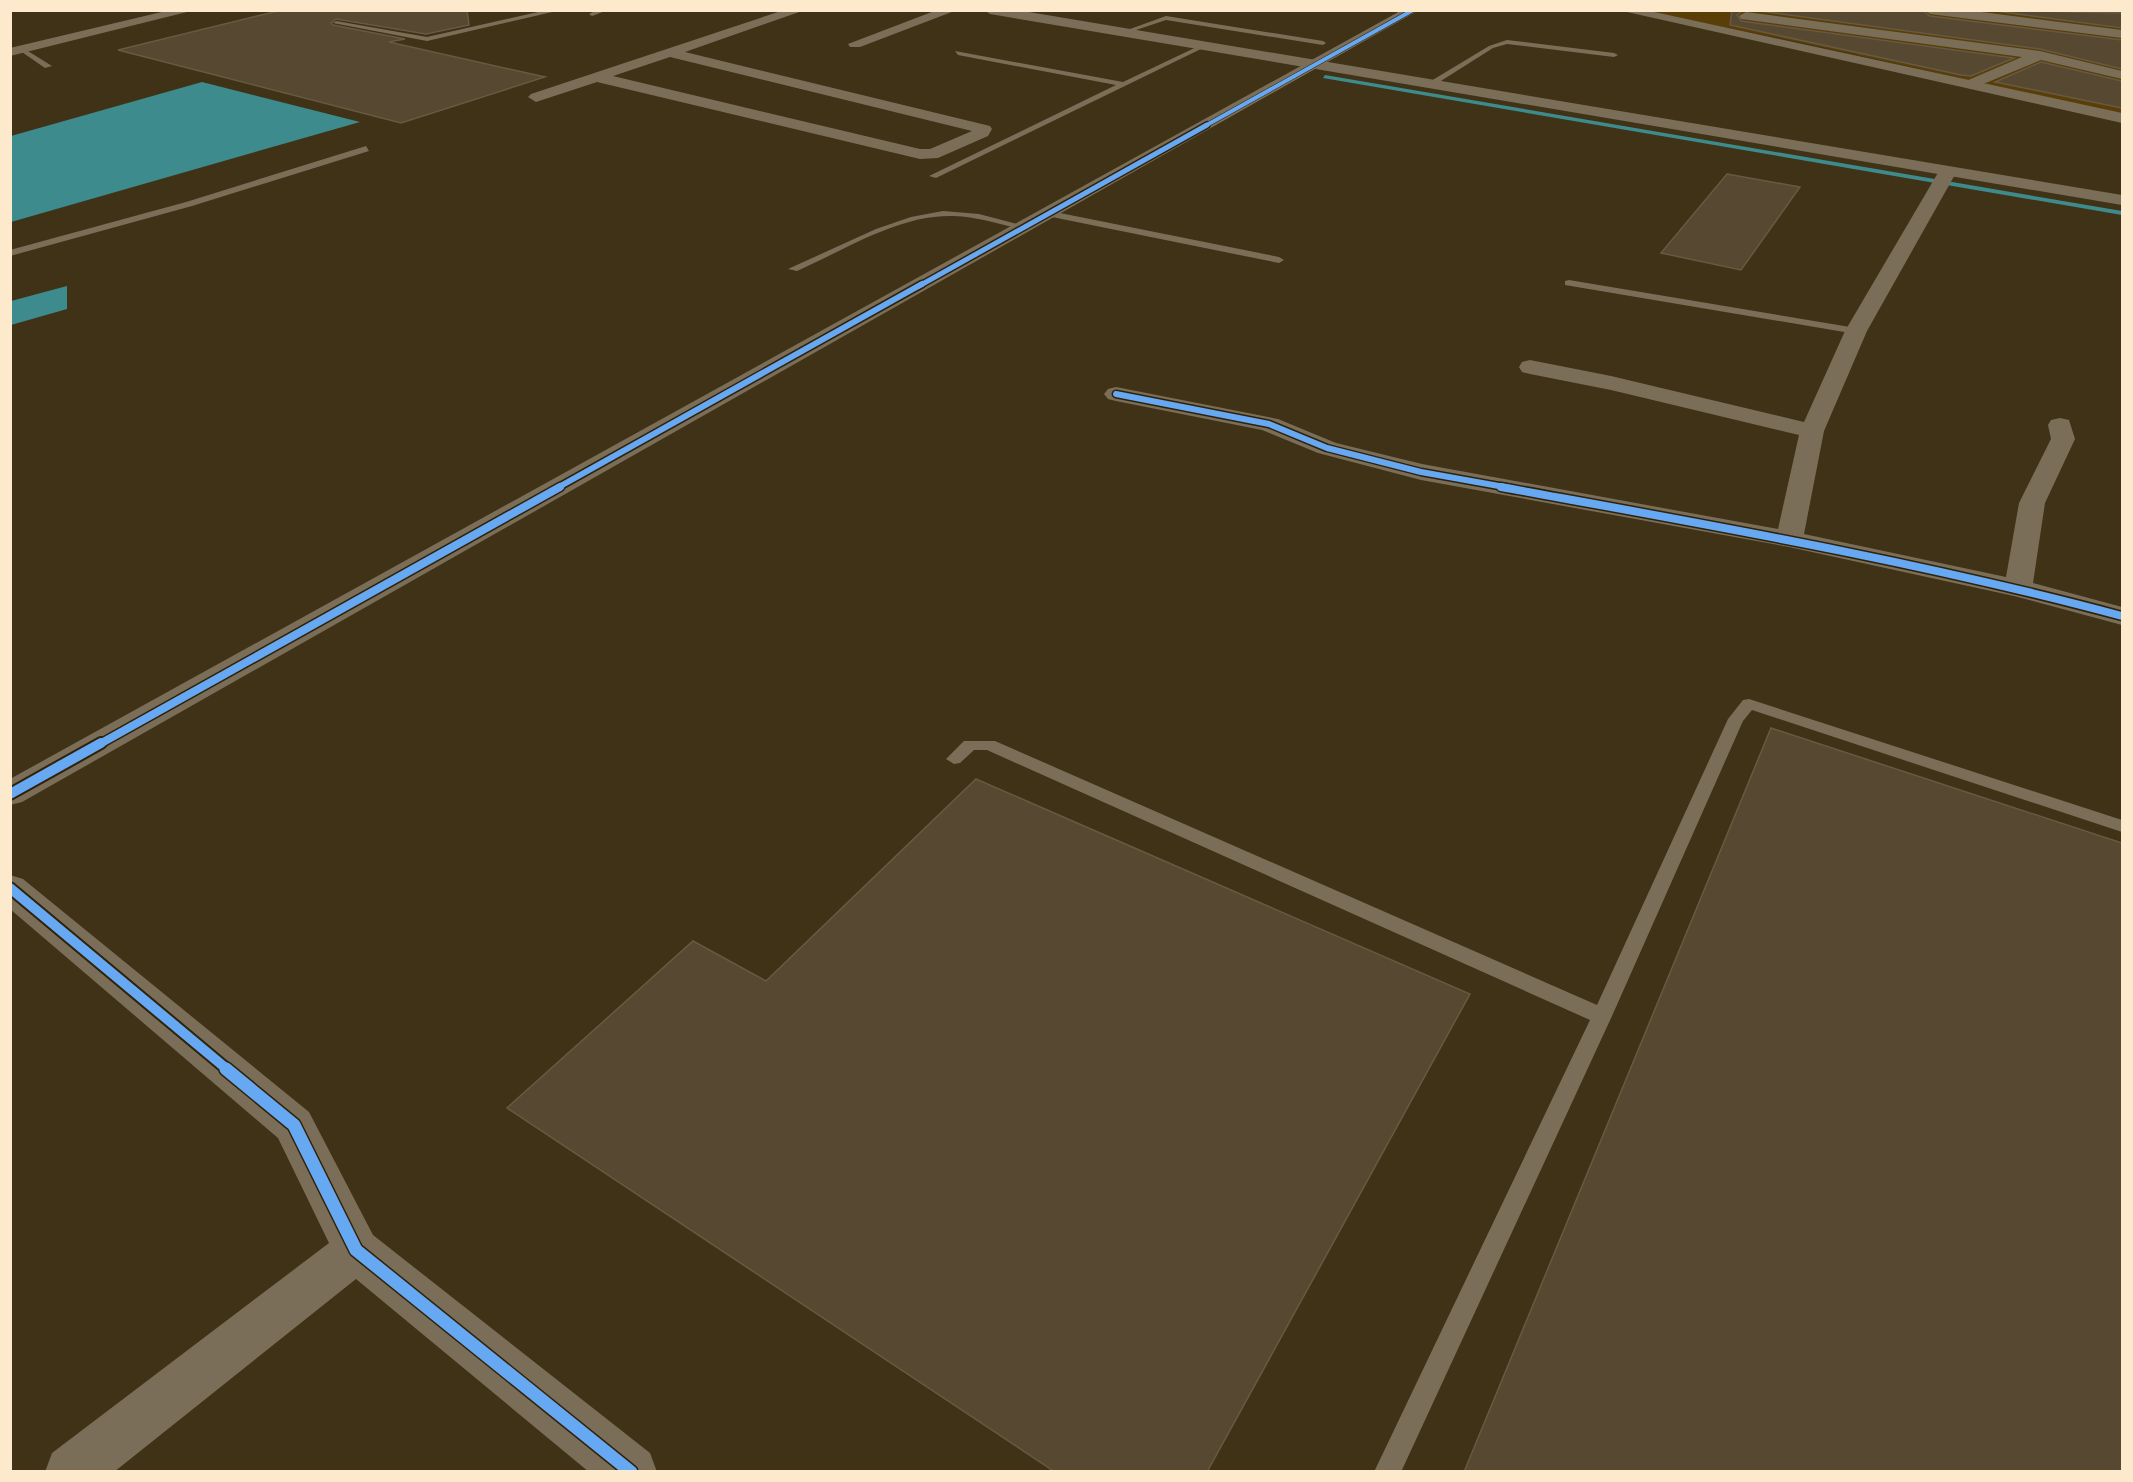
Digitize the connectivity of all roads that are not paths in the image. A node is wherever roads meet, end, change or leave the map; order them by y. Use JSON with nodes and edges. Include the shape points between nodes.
{"nodes":[{"id":1,"x":189,"y":10,"type":"edge"},
{"id":2,"x":558,"y":10,"type":"edge"},
{"id":3,"x":605,"y":10,"type":"edge"},
{"id":4,"x":799,"y":10,"type":"edge"},
{"id":5,"x":951,"y":10,"type":"edge"},
{"id":6,"x":990,"y":10,"type":"edge"},
{"id":7,"x":1413,"y":10,"type":"edge"},
{"id":8,"x":1624,"y":10,"type":"edge"},
{"id":9,"x":1930,"y":10,"type":"edge"},
{"id":10,"x":2053,"y":10,"type":"edge"},
{"id":11,"x":1749,"y":13,"type":"edge"},
{"id":12,"x":592,"y":14,"type":"dead end"},
{"id":13,"x":336,"y":23,"type":"dead end"},
{"id":14,"x":1713,"y":28,"type":"junction"},
{"id":15,"x":1122,"y":33,"type":"junction"},
{"id":16,"x":2122,"y":34,"type":"edge"},
{"id":17,"x":2043,"y":40,"type":"junction"},
{"id":18,"x":855,"y":44,"type":"dead end"},
{"id":19,"x":1203,"y":46,"type":"junction"},
{"id":20,"x":16,"y":50,"type":"edge"},
{"id":21,"x":669,"y":53,"type":"junction"},
{"id":22,"x":958,"y":53,"type":"dead end"},
{"id":23,"x":1319,"y":54,"type":"junction"},
{"id":24,"x":1614,"y":55,"type":"dead end"},
{"id":25,"x":2122,"y":62,"type":"edge"},
{"id":26,"x":48,"y":66,"type":"dead end"},
{"id":27,"x":2122,"y":75,"type":"edge"},
{"id":28,"x":597,"y":77,"type":"junction"},
{"id":29,"x":1122,"y":84,"type":"junction"},
{"id":30,"x":1430,"y":84,"type":"junction"},
{"id":31,"x":1971,"y":84,"type":"junction"},
{"id":32,"x":536,"y":97,"type":"dead end"},
{"id":33,"x":2122,"y":118,"type":"edge"},
{"id":34,"x":366,"y":149,"type":"dead end"},
{"id":35,"x":933,"y":176,"type":"dead end"},
{"id":36,"x":1944,"y":178,"type":"junction"},
{"id":37,"x":2122,"y":200,"type":"edge"},
{"id":38,"x":1050,"y":214,"type":"junction"},
{"id":39,"x":1027,"y":228,"type":"junction"},
{"id":40,"x":10,"y":253,"type":"edge"},
{"id":41,"x":1279,"y":260,"type":"dead end"},
{"id":42,"x":793,"y":269,"type":"dead end"},
{"id":43,"x":1569,"y":283,"type":"dead end"},
{"id":44,"x":1856,"y":331,"type":"junction"},
{"id":45,"x":1530,"y":367,"type":"dead end"},
{"id":46,"x":1116,"y":394,"type":"dead end"},
{"id":47,"x":2060,"y":425,"type":"dead end"},
{"id":48,"x":1812,"y":431,"type":"junction"},
{"id":49,"x":1790,"y":539,"type":"junction"},
{"id":50,"x":2018,"y":588,"type":"junction"},
{"id":51,"x":2122,"y":616,"type":"edge"},
{"id":52,"x":954,"y":759,"type":"dead end"},
{"id":53,"x":10,"y":794,"type":"edge"},
{"id":54,"x":2122,"y":825,"type":"edge"},
{"id":55,"x":10,"y":888,"type":"edge"},
{"id":56,"x":1602,"y":1016,"type":"junction"},
{"id":57,"x":356,"y":1250,"type":"junction"},
{"id":58,"x":71,"y":1472,"type":"edge"},
{"id":59,"x":631,"y":1472,"type":"edge"},
{"id":60,"x":1387,"y":1472,"type":"edge"}],
"edges":[{"from":1,"to":20,"type":"street"},
{"from":2,"to":13,"type":"lane","via":[[427,39]]},
{"from":3,"to":12,"type":"lane"},
{"from":4,"to":21,"type":"street"},
{"from":5,"to":18,"type":"street"},
{"from":6,"to":15,"type":"street"},
{"from":7,"to":23,"type":"street"},
{"from":8,"to":14,"type":"street"},
{"from":9,"to":17,"type":"street"},
{"from":10,"to":17,"type":"street"},
{"from":11,"to":14,"type":"street","via":[[1737,22]]},
{"from":11,"to":17,"type":"street"},
{"from":14,"to":31,"type":"street"},
{"from":15,"to":19,"type":"street"},
{"from":15,"to":23,"type":"lane","via":[[1166,18]]},
{"from":16,"to":17,"type":"street"},
{"from":17,"to":25,"type":"street"},
{"from":17,"to":27,"type":"street"},
{"from":17,"to":31,"type":"street"},
{"from":19,"to":23,"type":"street"},
{"from":19,"to":29,"type":"lane"},
{"from":20,"to":26,"type":"lane"},
{"from":21,"to":28,"type":"street"},
{"from":21,"to":28,"type":"street","via":[[984,129],[932,154],[920,154]]},
{"from":22,"to":29,"type":"lane"},
{"from":23,"to":30,"type":"street"},
{"from":23,"to":38,"type":"street"},
{"from":24,"to":30,"type":"lane","via":[[1507,42],[1491,47]]},
{"from":28,"to":32,"type":"street"},
{"from":29,"to":35,"type":"lane"},
{"from":30,"to":36,"type":"street"},
{"from":31,"to":33,"type":"street"},
{"from":34,"to":40,"type":"lane","via":[[189,204]]},
{"from":36,"to":37,"type":"street"},
{"from":36,"to":44,"type":"street"},
{"from":38,"to":39,"type":"street"},
{"from":38,"to":41,"type":"lane"},
{"from":39,"to":42,"type":"lane","via":[[962,214],[932,214]]},
{"from":39,"to":53,"type":"street"},
{"from":43,"to":44,"type":"lane"},
{"from":44,"to":48,"type":"street"},
{"from":45,"to":48,"type":"street"},
{"from":46,"to":49,"type":"street","via":[[1269,424],[1327,448],[1421,472]]},
{"from":47,"to":50,"type":"street","via":[[2063,439],[2032,503]]},
{"from":48,"to":49,"type":"street"},
{"from":49,"to":50,"type":"street"},
{"from":50,"to":51,"type":"street"},
{"from":52,"to":56,"type":"lane","via":[[970,746],[989,745]]},
{"from":54,"to":56,"type":"lane","via":[[1749,704],[1736,719]]},
{"from":55,"to":57,"type":"street","via":[[294,1125]]},
{"from":56,"to":60,"type":"lane"},
{"from":57,"to":58,"type":"street"},
{"from":57,"to":59,"type":"street"}]}
